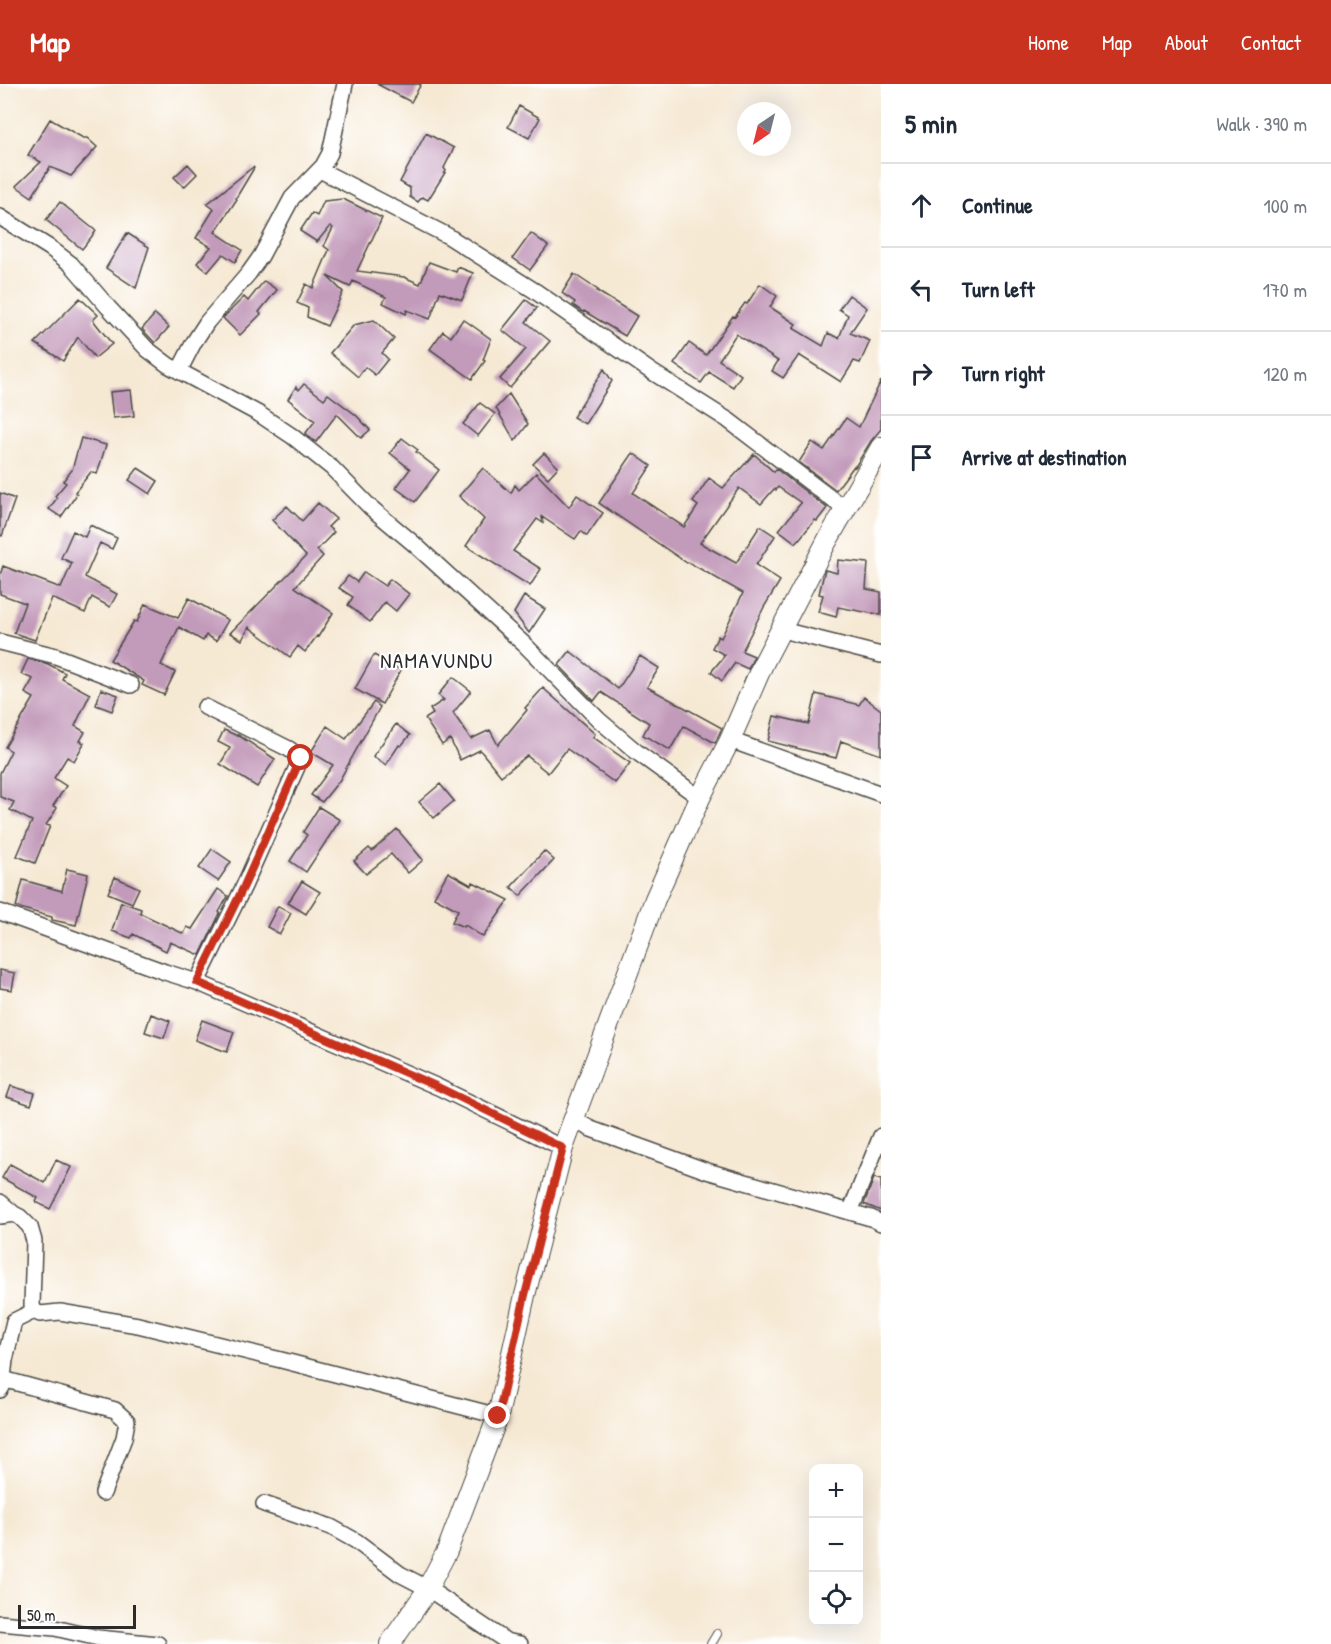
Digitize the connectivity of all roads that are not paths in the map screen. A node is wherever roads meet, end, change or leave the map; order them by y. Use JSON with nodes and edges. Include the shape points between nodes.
{"nodes":[{"id":1,"x":345,"y":84,"type":"edge"},
{"id":2,"x":320,"y":170,"type":"junction"},
{"id":3,"x":0,"y":217,"type":"edge"},
{"id":4,"x":179,"y":371,"type":"junction"},
{"id":5,"x":881,"y":447,"type":"edge"},
{"id":6,"x":846,"y":510,"type":"junction"},
{"id":7,"x":782,"y":630,"type":"junction"},
{"id":8,"x":0,"y":642,"type":"edge"},
{"id":9,"x":881,"y":655,"type":"edge"},
{"id":10,"x":131,"y":685,"type":"dead end"},
{"id":11,"x":205,"y":707,"type":"dead end"},
{"id":12,"x":730,"y":740,"type":"junction"},
{"id":13,"x":881,"y":794,"type":"edge"},
{"id":14,"x":700,"y":798,"type":"junction"},
{"id":15,"x":0,"y":912,"type":"edge"},
{"id":16,"x":197,"y":982,"type":"junction"},
{"id":17,"x":574,"y":1120,"type":"junction"},
{"id":18,"x":881,"y":1136,"type":"edge"},
{"id":19,"x":563,"y":1148,"type":"junction"},
{"id":20,"x":0,"y":1202,"type":"edge"},
{"id":21,"x":850,"y":1212,"type":"junction"},
{"id":22,"x":7,"y":1215,"type":"edge"},
{"id":23,"x":881,"y":1223,"type":"edge"},
{"id":24,"x":34,"y":1311,"type":"junction"},
{"id":25,"x":1,"y":1384,"type":"edge"},
{"id":26,"x":498,"y":1416,"type":"junction"},
{"id":27,"x":103,"y":1493,"type":"dead end"},
{"id":28,"x":264,"y":1504,"type":"dead end"},
{"id":29,"x":427,"y":1588,"type":"junction"},
{"id":30,"x":0,"y":1623,"type":"edge"},
{"id":31,"x":717,"y":1634,"type":"dead end"},
{"id":32,"x":158,"y":1644,"type":"edge"},
{"id":33,"x":390,"y":1644,"type":"edge"},
{"id":34,"x":520,"y":1644,"type":"edge"},
{"id":35,"x":711,"y":1644,"type":"edge"}],
"edges":[{"from":1,"to":2,"type":"street","via":[[330,153]]},
{"from":2,"to":4,"type":"street","via":[[292,198],[261,256],[207,322]]},
{"from":2,"to":6,"type":"street","via":[[448,236],[535,291],[728,420]]},
{"from":3,"to":4,"type":"street","via":[[71,264],[147,348]]},
{"from":4,"to":14,"type":"street","via":[[259,414],[332,468],[370,507],[525,645],[599,720]]},
{"from":5,"to":6,"type":"street"},
{"from":6,"to":7,"type":"street"},
{"from":7,"to":9,"type":"street"},
{"from":7,"to":12,"type":"street"},
{"from":8,"to":10,"type":"street","via":[[56,656]]},
{"from":11,"to":16,"type":"street","via":[[301,758]]},
{"from":12,"to":13,"type":"street"},
{"from":12,"to":14,"type":"street"},
{"from":14,"to":17,"type":"street","via":[[655,899]]},
{"from":15,"to":16,"type":"street"},
{"from":16,"to":19,"type":"street","via":[[438,1087]]},
{"from":17,"to":19,"type":"street"},
{"from":17,"to":21,"type":"street","via":[[707,1171]]},
{"from":18,"to":21,"type":"street"},
{"from":19,"to":26,"type":"street"},
{"from":20,"to":22,"type":"street"},
{"from":21,"to":23,"type":"street"},
{"from":22,"to":24,"type":"street","via":[[20,1217],[30,1227],[34,1241]]},
{"from":24,"to":25,"type":"street","via":[[14,1321]]},
{"from":24,"to":26,"type":"street","via":[[138,1325]]},
{"from":25,"to":27,"type":"street","via":[[115,1410],[127,1421]]},
{"from":26,"to":29,"type":"street","via":[[447,1551]]},
{"from":28,"to":29,"type":"street","via":[[331,1527]]},
{"from":29,"to":33,"type":"street"},
{"from":29,"to":34,"type":"street","via":[[506,1641]]},
{"from":30,"to":32,"type":"street"},
{"from":31,"to":35,"type":"lane"}]}
